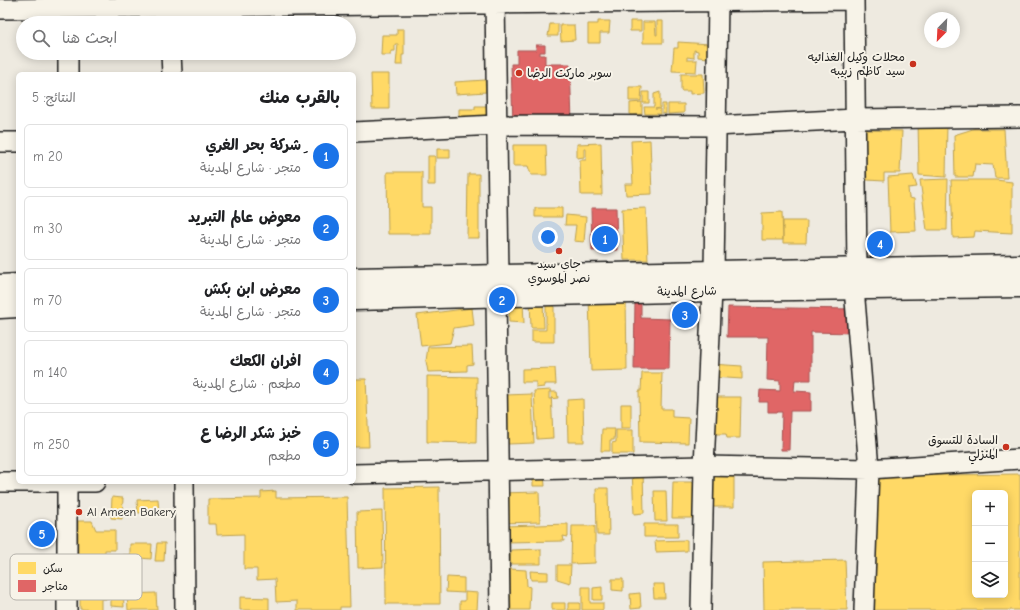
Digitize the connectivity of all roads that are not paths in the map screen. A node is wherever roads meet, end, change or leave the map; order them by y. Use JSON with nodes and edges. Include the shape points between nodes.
{"nodes":[{"id":1,"x":854,"y":0,"type":"edge"},
{"id":2,"x":718,"y":1,"type":"edge"},
{"id":3,"x":495,"y":2,"type":"edge"},
{"id":4,"x":0,"y":9,"type":"edge"},
{"id":5,"x":68,"y":10,"type":"edge"},
{"id":6,"x":170,"y":10,"type":"edge"},
{"id":7,"x":68,"y":60,"type":"edge"},
{"id":8,"x":171,"y":60,"type":"edge"},
{"id":9,"x":68,"y":72,"type":"edge"},
{"id":10,"x":172,"y":72,"type":"edge"},
{"id":11,"x":1020,"y":117,"type":"edge"},
{"id":12,"x":855,"y":119,"type":"junction"},
{"id":13,"x":496,"y":125,"type":"junction"},
{"id":14,"x":715,"y":126,"type":"junction"},
{"id":15,"x":356,"y":132,"type":"edge"},
{"id":16,"x":0,"y":142,"type":"edge"},
{"id":17,"x":16,"y":142,"type":"edge"},
{"id":18,"x":1020,"y":266,"type":"edge"},
{"id":19,"x":356,"y":279,"type":"edge"},
{"id":20,"x":855,"y":279,"type":"junction"},
{"id":21,"x":713,"y":281,"type":"junction"},
{"id":22,"x":16,"y":285,"type":"edge"},
{"id":23,"x":0,"y":286,"type":"edge"},
{"id":24,"x":498,"y":286,"type":"junction"},
{"id":25,"x":1020,"y":286,"type":"edge"},
{"id":26,"x":356,"y":299,"type":"edge"},
{"id":27,"x":16,"y":306,"type":"edge"},
{"id":28,"x":0,"y":307,"type":"edge"},
{"id":29,"x":1020,"y":459,"type":"edge"},
{"id":30,"x":704,"y":466,"type":"junction"},
{"id":31,"x":869,"y":469,"type":"junction"},
{"id":32,"x":498,"y":470,"type":"junction"},
{"id":33,"x":356,"y":474,"type":"edge"},
{"id":34,"x":0,"y":482,"type":"edge"},
{"id":35,"x":16,"y":482,"type":"edge"},
{"id":36,"x":67,"y":484,"type":"edge"},
{"id":37,"x":184,"y":484,"type":"edge"},
{"id":38,"x":67,"y":554,"type":"edge"},
{"id":39,"x":185,"y":610,"type":"edge"},
{"id":40,"x":500,"y":610,"type":"edge"},
{"id":41,"x":700,"y":610,"type":"edge"},
{"id":42,"x":864,"y":610,"type":"edge"}],
"edges":[{"from":1,"to":2,"type":"street"},
{"from":1,"to":12,"type":"street"},
{"from":2,"to":3,"type":"street"},
{"from":2,"to":14,"type":"street"},
{"from":3,"to":6,"type":"street"},
{"from":3,"to":13,"type":"street"},
{"from":4,"to":5,"type":"street"},
{"from":5,"to":6,"type":"street"},
{"from":7,"to":9,"type":"street"},
{"from":8,"to":10,"type":"street"},
{"from":11,"to":12,"type":"street"},
{"from":12,"to":14,"type":"street"},
{"from":12,"to":20,"type":"street"},
{"from":13,"to":14,"type":"street"},
{"from":13,"to":15,"type":"street"},
{"from":13,"to":24,"type":"street"},
{"from":14,"to":21,"type":"street"},
{"from":16,"to":17,"type":"street"},
{"from":18,"to":20,"type":"main road","name":"شارع المدينة"},
{"from":19,"to":24,"type":"main road","name":"شارع المدينة"},
{"from":20,"to":21,"type":"main road","name":"شارع المدينة"},
{"from":20,"to":25,"type":"main road","name":"شارع المدينة"},
{"from":20,"to":31,"type":"street"},
{"from":21,"to":24,"type":"main road","name":"شارع المدينة"},
{"from":21,"to":30,"type":"street"},
{"from":22,"to":23,"type":"main road"},
{"from":24,"to":26,"type":"main road","name":"شارع المدينة"},
{"from":24,"to":32,"type":"street"},
{"from":27,"to":28,"type":"main road"},
{"from":29,"to":31,"type":"street"},
{"from":30,"to":31,"type":"street"},
{"from":30,"to":32,"type":"street"},
{"from":30,"to":41,"type":"street"},
{"from":31,"to":42,"type":"street"},
{"from":32,"to":33,"type":"street"},
{"from":32,"to":40,"type":"street"},
{"from":34,"to":35,"type":"street"},
{"from":36,"to":38,"type":"street"},
{"from":37,"to":39,"type":"street"}]}
